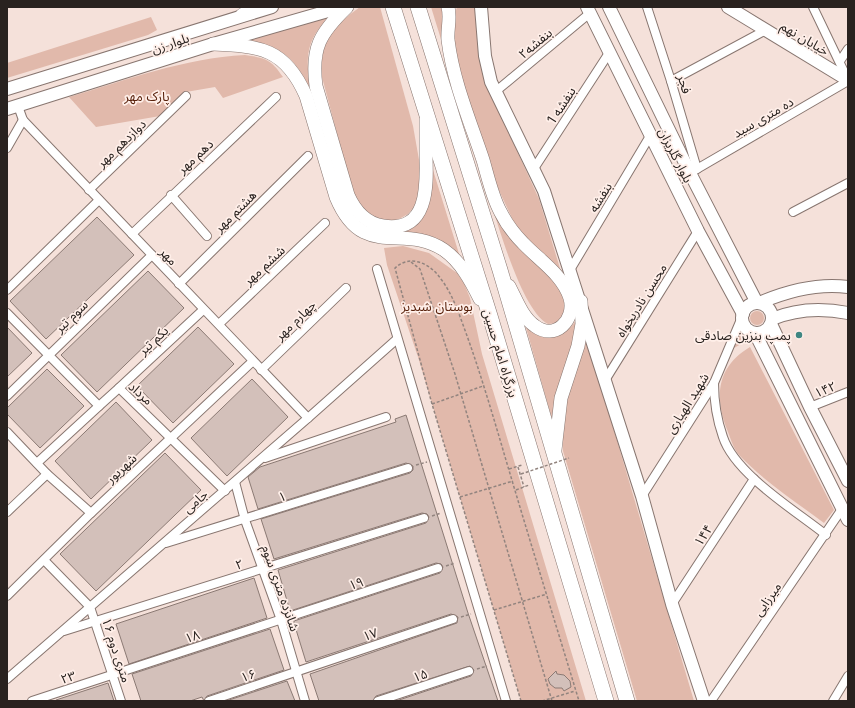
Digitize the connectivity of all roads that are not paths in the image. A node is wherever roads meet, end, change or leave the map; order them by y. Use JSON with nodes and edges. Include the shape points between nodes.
{"nodes":[{"id":1,"x":256,"y":7,"type":"edge"},
{"id":2,"x":272,"y":7,"type":"edge"},
{"id":3,"x":342,"y":7,"type":"edge"},
{"id":4,"x":347,"y":7,"type":"edge"},
{"id":5,"x":393,"y":7,"type":"edge"},
{"id":6,"x":418,"y":7,"type":"edge"},
{"id":7,"x":448,"y":7,"type":"edge"},
{"id":8,"x":481,"y":7,"type":"edge"},
{"id":9,"x":609,"y":7,"type":"edge"},
{"id":10,"x":647,"y":7,"type":"edge"},
{"id":11,"x":728,"y":7,"type":"edge"},
{"id":12,"x":813,"y":7,"type":"edge"},
{"id":13,"x":588,"y":10,"type":"edge"},
{"id":14,"x":242,"y":15,"type":"junction"},
{"id":15,"x":766,"y":30,"type":"junction"},
{"id":16,"x":213,"y":44,"type":"junction"},
{"id":17,"x":848,"y":49,"type":"edge"},
{"id":18,"x":609,"y":53,"type":"junction"},
{"id":19,"x":840,"y":61,"type":"junction"},
{"id":20,"x":848,"y":80,"type":"edge"},
{"id":21,"x":671,"y":81,"type":"junction"},
{"id":22,"x":7,"y":89,"type":"edge"},
{"id":23,"x":495,"y":92,"type":"junction"},
{"id":24,"x":186,"y":96,"type":"dead end"},
{"id":25,"x":276,"y":97,"type":"dead end"},
{"id":26,"x":13,"y":107,"type":"edge"},
{"id":27,"x":426,"y":112,"type":"junction"},
{"id":28,"x":23,"y":120,"type":"junction"},
{"id":29,"x":650,"y":136,"type":"junction"},
{"id":30,"x":7,"y":148,"type":"edge"},
{"id":31,"x":308,"y":156,"type":"dead end"},
{"id":32,"x":534,"y":170,"type":"junction"},
{"id":33,"x":693,"y":171,"type":"junction"},
{"id":34,"x":848,"y":183,"type":"edge"},
{"id":35,"x":89,"y":190,"type":"junction"},
{"id":36,"x":171,"y":195,"type":"junction"},
{"id":37,"x":99,"y":200,"type":"junction"},
{"id":38,"x":794,"y":212,"type":"dead end"},
{"id":39,"x":325,"y":223,"type":"dead end"},
{"id":40,"x":698,"y":231,"type":"junction"},
{"id":41,"x":132,"y":234,"type":"junction"},
{"id":42,"x":207,"y":236,"type":"dead end"},
{"id":43,"x":152,"y":254,"type":"junction"},
{"id":44,"x":377,"y":269,"type":"dead end"},
{"id":45,"x":500,"y":270,"type":"junction"},
{"id":46,"x":570,"y":270,"type":"junction"},
{"id":47,"x":179,"y":284,"type":"junction"},
{"id":48,"x":848,"y":287,"type":"edge"},
{"id":49,"x":346,"y":288,"type":"dead end"},
{"id":50,"x":7,"y":290,"type":"edge"},
{"id":51,"x":580,"y":301,"type":"junction"},
{"id":52,"x":758,"y":303,"type":"junction"},
{"id":53,"x":203,"y":310,"type":"junction"},
{"id":54,"x":7,"y":313,"type":"edge"},
{"id":55,"x":848,"y":313,"type":"edge"},
{"id":56,"x":743,"y":315,"type":"junction"},
{"id":57,"x":490,"y":316,"type":"junction"},
{"id":58,"x":772,"y":322,"type":"junction"},
{"id":59,"x":219,"y":324,"type":"junction"},
{"id":60,"x":755,"y":333,"type":"junction"},
{"id":61,"x":397,"y":339,"type":"junction"},
{"id":62,"x":48,"y":354,"type":"junction"},
{"id":63,"x":253,"y":361,"type":"junction"},
{"id":64,"x":261,"y":370,"type":"junction"},
{"id":65,"x":604,"y":382,"type":"junction"},
{"id":66,"x":714,"y":383,"type":"junction"},
{"id":67,"x":119,"y":388,"type":"junction"},
{"id":68,"x":848,"y":392,"type":"edge"},
{"id":69,"x":7,"y":396,"type":"edge"},
{"id":70,"x":99,"y":406,"type":"junction"},
{"id":71,"x":810,"y":408,"type":"junction"},
{"id":72,"x":386,"y":417,"type":"dead end"},
{"id":73,"x":308,"y":418,"type":"junction"},
{"id":74,"x":7,"y":432,"type":"edge"},
{"id":75,"x":171,"y":438,"type":"junction"},
{"id":76,"x":561,"y":457,"type":"junction"},
{"id":77,"x":262,"y":459,"type":"junction"},
{"id":78,"x":36,"y":463,"type":"junction"},
{"id":79,"x":408,"y":468,"type":"road end"},
{"id":80,"x":47,"y":474,"type":"junction"},
{"id":81,"x":754,"y":479,"type":"junction"},
{"id":82,"x":848,"y":481,"type":"edge"},
{"id":83,"x":235,"y":482,"type":"junction"},
{"id":84,"x":225,"y":491,"type":"junction"},
{"id":85,"x":642,"y":496,"type":"junction"},
{"id":86,"x":842,"y":509,"type":"junction"},
{"id":87,"x":7,"y":512,"type":"edge"},
{"id":88,"x":91,"y":513,"type":"junction"},
{"id":89,"x":424,"y":518,"type":"road end"},
{"id":90,"x":245,"y":520,"type":"junction"},
{"id":91,"x":848,"y":520,"type":"edge"},
{"id":92,"x":826,"y":535,"type":"junction"},
{"id":93,"x":162,"y":545,"type":"junction"},
{"id":94,"x":44,"y":560,"type":"junction"},
{"id":95,"x":438,"y":568,"type":"road end"},
{"id":96,"x":262,"y":569,"type":"junction"},
{"id":97,"x":7,"y":596,"type":"edge"},
{"id":98,"x":672,"y":604,"type":"junction"},
{"id":99,"x":90,"y":607,"type":"junction"},
{"id":100,"x":453,"y":619,"type":"road end"},
{"id":101,"x":280,"y":620,"type":"junction"},
{"id":102,"x":96,"y":622,"type":"junction"},
{"id":103,"x":60,"y":632,"type":"junction"},
{"id":104,"x":295,"y":671,"type":"junction"},
{"id":105,"x":469,"y":671,"type":"road end"},
{"id":106,"x":112,"y":675,"type":"junction"},
{"id":107,"x":848,"y":676,"type":"edge"},
{"id":108,"x":7,"y":679,"type":"edge"},
{"id":109,"x":32,"y":701,"type":"edge"},
{"id":110,"x":121,"y":701,"type":"edge"},
{"id":111,"x":209,"y":701,"type":"edge"},
{"id":112,"x":305,"y":701,"type":"edge"},
{"id":113,"x":378,"y":701,"type":"edge"},
{"id":114,"x":506,"y":701,"type":"edge"},
{"id":115,"x":606,"y":701,"type":"edge"},
{"id":116,"x":627,"y":701,"type":"edge"},
{"id":117,"x":704,"y":701,"type":"edge"},
{"id":118,"x":711,"y":701,"type":"edge"},
{"id":119,"x":833,"y":701,"type":"edge"}],
"edges":[{"from":1,"to":14,"type":"main road"},
{"from":2,"to":14,"type":"main road","name":"بلوار زن"},
{"from":3,"to":16,"type":"main road","name":"بلوار زن"},
{"from":4,"to":27,"type":"main road","via":[[320,38],[314,70],[316,86],[348,195],[358,213],[372,223],[388,227],[401,226],[417,214],[421,207],[427,183]]},
{"from":5,"to":27,"type":"highway","name":"بزرگراه امام حسین"},
{"from":6,"to":45,"type":"highway","name":"بزرگراه امام حسین"},
{"from":7,"to":45,"type":"main road","via":[[448,41],[453,65],[495,200],[511,229],[564,285],[571,305],[568,321],[563,327],[555,330],[546,331],[535,326],[524,314]]},
{"from":8,"to":23,"type":"main road","via":[[488,70]]},
{"from":9,"to":33,"type":"main road","name":"بلوار گلریزان"},
{"from":10,"to":21,"type":"street","name":"فجر"},
{"from":11,"to":15,"type":"main road","name":"خیابان نهم"},
{"from":12,"to":19,"type":"street"},
{"from":13,"to":18,"type":"main road","name":"بلوار گلریزان"},
{"from":13,"to":23,"type":"street","name":"بنفشه۲"},
{"from":14,"to":22,"type":"main road","name":"بلوار زن"},
{"from":15,"to":20,"type":"main road","name":"خیابان نهم"},
{"from":15,"to":21,"type":"street"},
{"from":16,"to":26,"type":"main road","name":"بلوار زن"},
{"from":16,"to":57,"type":"main road","via":[[257,47],[287,65],[299,80],[306,96],[343,213],[352,224],[375,237],[420,241],[444,250],[466,274]]},
{"from":17,"to":19,"type":"street"},
{"from":18,"to":29,"type":"main road","name":"بلوار گلریزان"},
{"from":18,"to":32,"type":"street","name":"بنفشه 1"},
{"from":19,"to":20,"type":"street"},
{"from":20,"to":33,"type":"street","name":"ده متری سید"},
{"from":21,"to":33,"type":"street","name":"فجر"},
{"from":23,"to":32,"type":"main road"},
{"from":24,"to":35,"type":"street","name":"دوازدهم مهر"},
{"from":25,"to":36,"type":"street","name":"دهم مهر"},
{"from":26,"to":28,"type":"street","name":"مهر"},
{"from":27,"to":57,"type":"highway","name":"بزرگراه امام حسین"},
{"from":28,"to":30,"type":"street"},
{"from":28,"to":35,"type":"street","name":"مهر"},
{"from":29,"to":40,"type":"main road","name":"بلوار گلریزان"},
{"from":29,"to":46,"type":"street","name":"بنفشه"},
{"from":31,"to":47,"type":"street","name":"هشتم مهر"},
{"from":32,"to":46,"type":"main road","via":[[544,191]]},
{"from":33,"to":52,"type":"main road","name":"بلوار گلریزان"},
{"from":34,"to":38,"type":"street"},
{"from":35,"to":37,"type":"street","name":"مهر"},
{"from":36,"to":41,"type":"street","name":"دهم مهر"},
{"from":36,"to":42,"type":"street"},
{"from":37,"to":41,"type":"street","name":"مهر"},
{"from":37,"to":50,"type":"street"},
{"from":39,"to":59,"type":"street","name":"ششم مهر"},
{"from":40,"to":56,"type":"main road","name":"بلوار گلریزان"},
{"from":40,"to":65,"type":"street","name":"محسن نادریخواه"},
{"from":41,"to":43,"type":"street","name":"مهر"},
{"from":43,"to":47,"type":"street","name":"مهر"},
{"from":43,"to":62,"type":"street","name":"سوم تیر"},
{"from":44,"to":61,"type":"street"},
{"from":45,"to":76,"type":"highway","name":"بزرگراه امام حسین"},
{"from":46,"to":51,"type":"main road"},
{"from":47,"to":53,"type":"street","name":"مهر"},
{"from":48,"to":52,"type":"main road","via":[[807,288]]},
{"from":49,"to":64,"type":"street","name":"چهارم مهر"},
{"from":51,"to":65,"type":"main road"},
{"from":51,"to":76,"type":"main road","via":[[582,324],[578,346],[561,398]]},
{"from":52,"to":56,"type":"main road","via":[[748,306]]},
{"from":52,"to":58,"type":"main road","via":[[770,310]]},
{"from":53,"to":59,"type":"street","name":"مهر"},
{"from":53,"to":67,"type":"street","name":"یکم تیر"},
{"from":54,"to":62,"type":"street"},
{"from":55,"to":58,"type":"main road","via":[[807,310],[785,314]]},
{"from":56,"to":60,"type":"main road","via":[[747,329]]},
{"from":56,"to":66,"type":"street","name":"شهید الهیاری"},
{"from":57,"to":115,"type":"highway","name":"بزرگراه امام حسین"},
{"from":58,"to":60,"type":"main road","via":[[762,332]]},
{"from":58,"to":71,"type":"main road"},
{"from":59,"to":63,"type":"street","name":"مهر"},
{"from":60,"to":86,"type":"main road"},
{"from":61,"to":73,"type":"street","name":"جامی"},
{"from":61,"to":114,"type":"street"},
{"from":62,"to":69,"type":"street","name":"سوم تیر"},
{"from":62,"to":70,"type":"street"},
{"from":63,"to":64,"type":"street","name":"مهر"},
{"from":63,"to":75,"type":"street","name":"شهریور"},
{"from":64,"to":73,"type":"street","name":"مهر"},
{"from":65,"to":85,"type":"main road"},
{"from":66,"to":81,"type":"street","via":[[714,404],[723,438],[732,456]]},
{"from":66,"to":85,"type":"street","name":"شهید الهیاری"},
{"from":67,"to":70,"type":"street","name":"مرداد"},
{"from":67,"to":75,"type":"street","name":"مرداد"},
{"from":68,"to":71,"type":"street","name":"۱۴۲"},
{"from":70,"to":78,"type":"street","name":"مرداد"},
{"from":71,"to":82,"type":"main road"},
{"from":72,"to":77,"type":"street"},
{"from":73,"to":77,"type":"street","name":"جامی"},
{"from":74,"to":78,"type":"street"},
{"from":75,"to":84,"type":"street","name":"مرداد"},
{"from":75,"to":88,"type":"street","name":"شهریور"},
{"from":76,"to":116,"type":"highway","name":"بزرگراه امام حسین"},
{"from":77,"to":83,"type":"street","name":"جامی"},
{"from":78,"to":80,"type":"street"},
{"from":79,"to":90,"type":"street","name":"۱"},
{"from":80,"to":87,"type":"street"},
{"from":80,"to":88,"type":"street"},
{"from":81,"to":92,"type":"street"},
{"from":81,"to":98,"type":"street","name":"۱۴۴"},
{"from":83,"to":84,"type":"street","name":"جامی"},
{"from":83,"to":90,"type":"street","name":"شانزده متری سوم"},
{"from":84,"to":93,"type":"street","name":"جامی"},
{"from":85,"to":98,"type":"main road"},
{"from":86,"to":91,"type":"main road"},
{"from":86,"to":92,"type":"street","name":"میرزایی"},
{"from":88,"to":94,"type":"street","name":"شهریور"},
{"from":89,"to":96,"type":"street","name":"۲"},
{"from":90,"to":93,"type":"street","name":"۱"},
{"from":90,"to":96,"type":"street","name":"شانزده متری سوم"},
{"from":92,"to":118,"type":"street","name":"میرزایی"},
{"from":93,"to":99,"type":"street","name":"جامی"},
{"from":94,"to":97,"type":"street","name":"شهریور"},
{"from":94,"to":99,"type":"street"},
{"from":95,"to":101,"type":"street","name":"۱۹"},
{"from":96,"to":101,"type":"street","name":"شانزده متری سوم"},
{"from":96,"to":102,"type":"street","name":"۲"},
{"from":98,"to":117,"type":"main road"},
{"from":99,"to":102,"type":"street","name":"۱۶ متری دوم"},
{"from":99,"to":103,"type":"street","name":"جامی"},
{"from":100,"to":104,"type":"street","name":"۱۷"},
{"from":101,"to":104,"type":"street","name":"شانزده متری سوم"},
{"from":101,"to":106,"type":"street","name":"۱۸"},
{"from":102,"to":103,"type":"street","name":"۲"},
{"from":102,"to":106,"type":"street","name":"۱۶ متری دوم"},
{"from":103,"to":108,"type":"street","name":"جامی"},
{"from":104,"to":111,"type":"street","name":"۱۶"},
{"from":104,"to":112,"type":"street","name":"شانزده متری سوم"},
{"from":105,"to":113,"type":"street","name":"۱۵"},
{"from":106,"to":109,"type":"street","name":"۲۳"},
{"from":106,"to":110,"type":"street","name":"۱۶ متری دوم"},
{"from":107,"to":119,"type":"street"}]}
